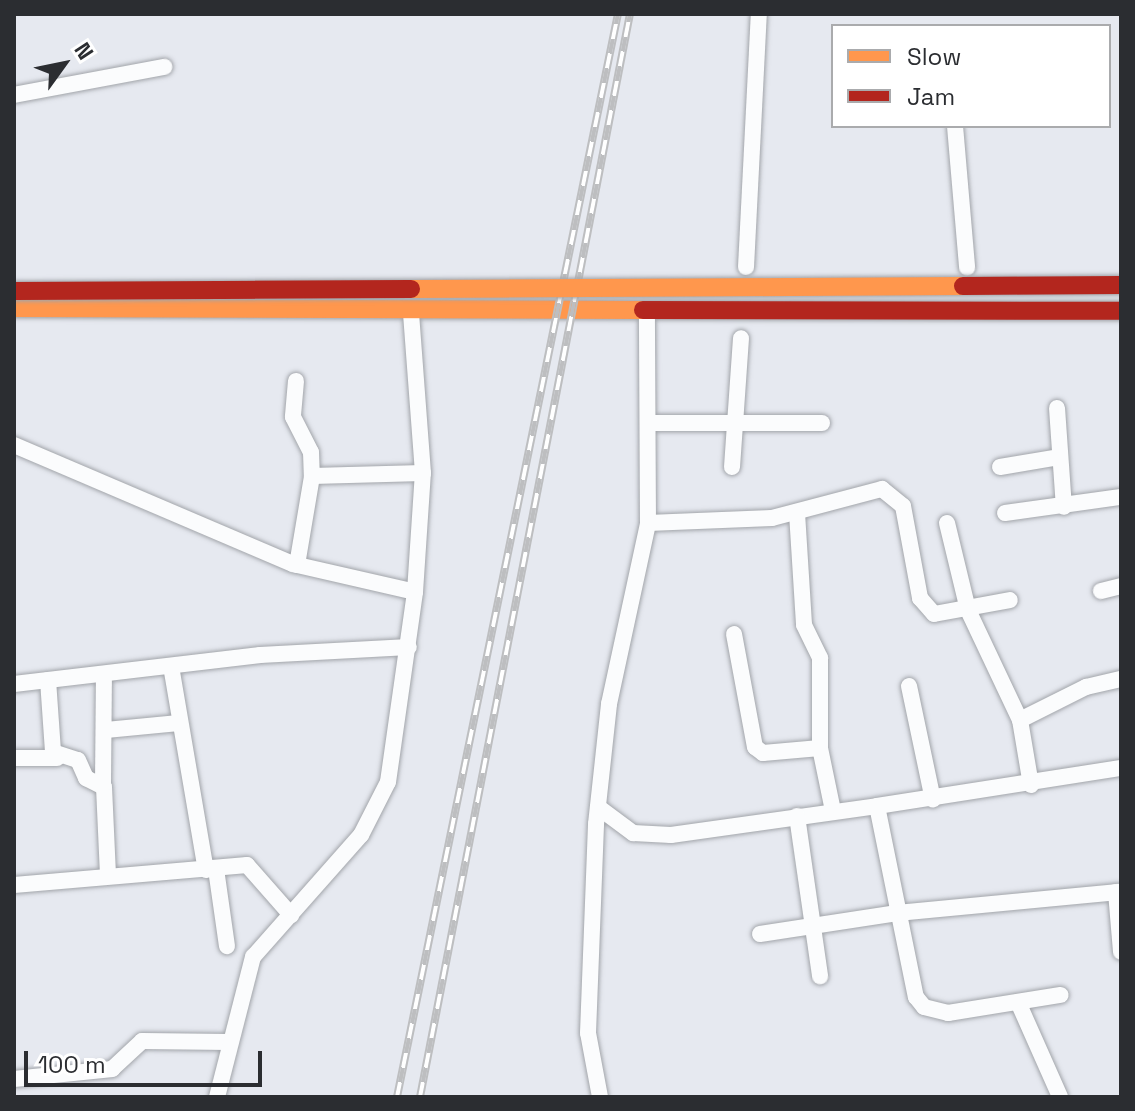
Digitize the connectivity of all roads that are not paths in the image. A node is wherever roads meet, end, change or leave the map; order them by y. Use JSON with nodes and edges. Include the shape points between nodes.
{"nodes":[{"id":1,"x":759,"y":14,"type":"edge"},
{"id":2,"x":164,"y":67,"type":"dead end"},
{"id":3,"x":14,"y":95,"type":"edge"},
{"id":4,"x":955,"y":128,"type":"edge"},
{"id":5,"x":746,"y":267,"type":"dead end"},
{"id":6,"x":967,"y":267,"type":"dead end"},
{"id":7,"x":1121,"y":285,"type":"edge"},
{"id":8,"x":14,"y":291,"type":"edge"},
{"id":9,"x":14,"y":308,"type":"edge"},
{"id":10,"x":1121,"y":311,"type":"edge"},
{"id":11,"x":411,"y":312,"type":"junction"},
{"id":12,"x":647,"y":312,"type":"junction"},
{"id":13,"x":741,"y":338,"type":"dead end"},
{"id":14,"x":296,"y":381,"type":"dead end"},
{"id":15,"x":1057,"y":408,"type":"dead end"},
{"id":16,"x":649,"y":423,"type":"junction"},
{"id":17,"x":737,"y":423,"type":"junction"},
{"id":18,"x":822,"y":423,"type":"dead end"},
{"id":19,"x":14,"y":445,"type":"edge"},
{"id":20,"x":1060,"y":457,"type":"junction"},
{"id":21,"x":732,"y":467,"type":"dead end"},
{"id":22,"x":1000,"y":467,"type":"dead end"},
{"id":23,"x":423,"y":473,"type":"junction"},
{"id":24,"x":312,"y":476,"type":"junction"},
{"id":25,"x":1121,"y":497,"type":"edge"},
{"id":26,"x":1064,"y":507,"type":"junction"},
{"id":27,"x":797,"y":513,"type":"junction"},
{"id":28,"x":1005,"y":513,"type":"dead end"},
{"id":29,"x":648,"y":523,"type":"junction"},
{"id":30,"x":947,"y":523,"type":"dead end"},
{"id":31,"x":297,"y":565,"type":"junction"},
{"id":32,"x":1121,"y":586,"type":"edge"},
{"id":33,"x":1101,"y":591,"type":"dead end"},
{"id":34,"x":415,"y":592,"type":"junction"},
{"id":35,"x":1010,"y":600,"type":"dead end"},
{"id":36,"x":968,"y":610,"type":"junction"},
{"id":37,"x":734,"y":634,"type":"dead end"},
{"id":38,"x":409,"y":647,"type":"junction"},
{"id":39,"x":171,"y":666,"type":"junction"},
{"id":40,"x":104,"y":674,"type":"junction"},
{"id":41,"x":1121,"y":679,"type":"edge"},
{"id":42,"x":48,"y":680,"type":"junction"},
{"id":43,"x":14,"y":684,"type":"edge"},
{"id":44,"x":909,"y":686,"type":"dead end"},
{"id":45,"x":1020,"y":720,"type":"junction"},
{"id":46,"x":179,"y":723,"type":"junction"},
{"id":47,"x":106,"y":730,"type":"junction"},
{"id":48,"x":820,"y":748,"type":"junction"},
{"id":49,"x":14,"y":758,"type":"edge"},
{"id":50,"x":57,"y":758,"type":"junction"},
{"id":51,"x":1121,"y":768,"type":"edge"},
{"id":52,"x":103,"y":784,"type":"junction"},
{"id":53,"x":1031,"y":785,"type":"junction"},
{"id":54,"x":933,"y":800,"type":"junction"},
{"id":55,"x":877,"y":806,"type":"junction"},
{"id":56,"x":598,"y":807,"type":"junction"},
{"id":57,"x":833,"y":811,"type":"junction"},
{"id":58,"x":797,"y":816,"type":"junction"},
{"id":59,"x":211,"y":870,"type":"junction"},
{"id":60,"x":108,"y":875,"type":"junction"},
{"id":61,"x":14,"y":885,"type":"edge"},
{"id":62,"x":1118,"y":892,"type":"edge"},
{"id":63,"x":897,"y":913,"type":"junction"},
{"id":64,"x":291,"y":915,"type":"junction"},
{"id":65,"x":813,"y":927,"type":"junction"},
{"id":66,"x":760,"y":934,"type":"dead end"},
{"id":67,"x":227,"y":946,"type":"dead end"},
{"id":68,"x":1121,"y":952,"type":"edge"},
{"id":69,"x":820,"y":976,"type":"dead end"},
{"id":70,"x":1061,"y":995,"type":"dead end"},
{"id":71,"x":1018,"y":1002,"type":"junction"},
{"id":72,"x":229,"y":1042,"type":"junction"},
{"id":73,"x":14,"y":1079,"type":"edge"},
{"id":74,"x":217,"y":1097,"type":"edge"},
{"id":75,"x":600,"y":1097,"type":"edge"},
{"id":76,"x":1060,"y":1097,"type":"edge"}],
"edges":[{"from":1,"to":5,"type":"street"},
{"from":2,"to":3,"type":"street"},
{"from":4,"to":6,"type":"street"},
{"from":7,"to":8,"type":"street","bridge":true},
{"from":9,"to":11,"type":"street"},
{"from":10,"to":12,"type":"street"},
{"from":11,"to":12,"type":"street"},
{"from":11,"to":23,"type":"street"},
{"from":12,"to":16,"type":"street"},
{"from":13,"to":17,"type":"street"},
{"from":14,"to":24,"type":"street","via":[[294,421],[311,452]]},
{"from":15,"to":20,"type":"street"},
{"from":16,"to":17,"type":"street"},
{"from":16,"to":29,"type":"street"},
{"from":17,"to":18,"type":"street"},
{"from":17,"to":21,"type":"street"},
{"from":19,"to":31,"type":"street"},
{"from":20,"to":22,"type":"street"},
{"from":20,"to":26,"type":"street"},
{"from":23,"to":24,"type":"street"},
{"from":23,"to":34,"type":"street"},
{"from":24,"to":31,"type":"street"},
{"from":25,"to":26,"type":"street"},
{"from":26,"to":28,"type":"street"},
{"from":27,"to":29,"type":"street"},
{"from":27,"to":36,"type":"street","via":[[882,489],[894,494],[908,519],[920,598],[934,614]]},
{"from":27,"to":48,"type":"street","via":[[804,625],[820,658]]},
{"from":29,"to":56,"type":"street","via":[[609,704]]},
{"from":30,"to":36,"type":"street"},
{"from":31,"to":34,"type":"street"},
{"from":32,"to":33,"type":"street"},
{"from":34,"to":38,"type":"street"},
{"from":35,"to":36,"type":"street"},
{"from":36,"to":45,"type":"street"},
{"from":37,"to":48,"type":"street","via":[[755,747],[763,753]]},
{"from":38,"to":39,"type":"street"},
{"from":38,"to":64,"type":"street","via":[[382,801]]},
{"from":39,"to":40,"type":"street"},
{"from":39,"to":46,"type":"street"},
{"from":40,"to":42,"type":"street"},
{"from":40,"to":47,"type":"street"},
{"from":41,"to":45,"type":"street","via":[[1086,687]]},
{"from":42,"to":43,"type":"street"},
{"from":42,"to":50,"type":"street"},
{"from":44,"to":54,"type":"street"},
{"from":45,"to":53,"type":"street"},
{"from":46,"to":47,"type":"street"},
{"from":46,"to":59,"type":"street"},
{"from":47,"to":52,"type":"street"},
{"from":48,"to":57,"type":"street"},
{"from":49,"to":50,"type":"street"},
{"from":50,"to":52,"type":"street","via":[[78,760],[86,778]]},
{"from":51,"to":53,"type":"street"},
{"from":52,"to":60,"type":"street"},
{"from":53,"to":54,"type":"street"},
{"from":54,"to":55,"type":"street"},
{"from":55,"to":57,"type":"street"},
{"from":55,"to":63,"type":"street"},
{"from":56,"to":58,"type":"street","via":[[648,835]]},
{"from":56,"to":75,"type":"street","via":[[588,1033]]},
{"from":57,"to":58,"type":"street"},
{"from":58,"to":65,"type":"street"},
{"from":59,"to":60,"type":"street"},
{"from":59,"to":64,"type":"street","via":[[254,867]]},
{"from":59,"to":67,"type":"street"},
{"from":60,"to":61,"type":"street"},
{"from":62,"to":63,"type":"street"},
{"from":62,"to":68,"type":"street"},
{"from":63,"to":65,"type":"street"},
{"from":63,"to":71,"type":"street","via":[[924,1007],[948,1013]]},
{"from":64,"to":72,"type":"street","via":[[249,964]]},
{"from":65,"to":66,"type":"street"},
{"from":65,"to":69,"type":"street"},
{"from":70,"to":71,"type":"street"},
{"from":71,"to":76,"type":"street"},
{"from":72,"to":73,"type":"street","via":[[142,1041],[112,1069]]},
{"from":72,"to":74,"type":"street"}]}
